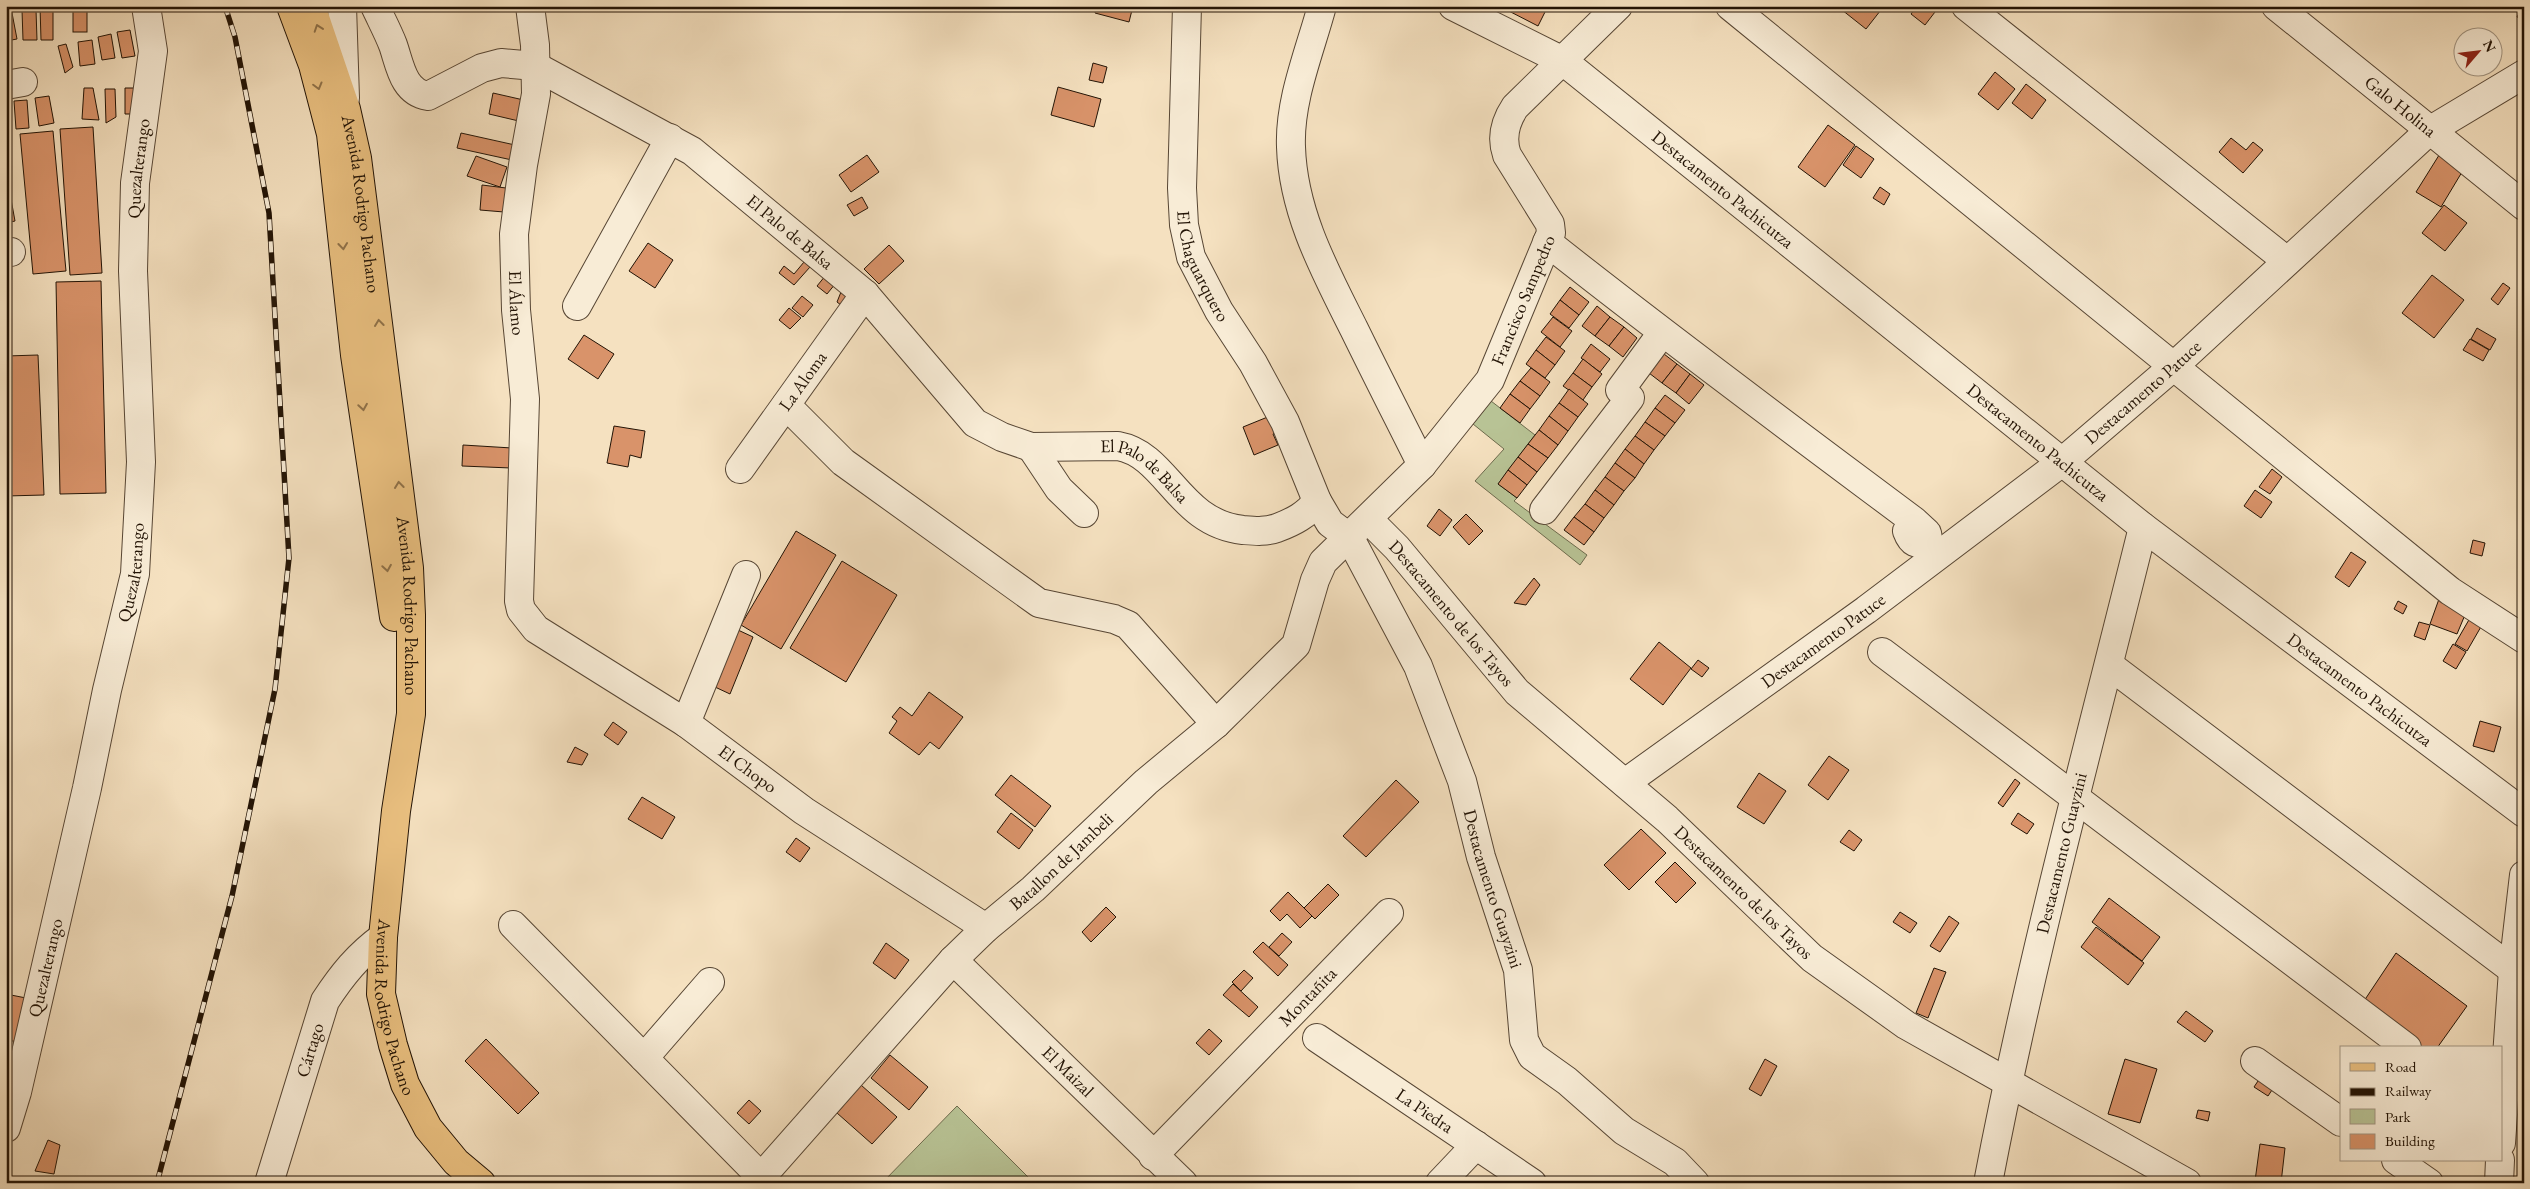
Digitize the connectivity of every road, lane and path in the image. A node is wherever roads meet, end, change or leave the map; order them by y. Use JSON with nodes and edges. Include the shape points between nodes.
{"nodes":[{"id":1,"x":146,"y":6,"type":"edge"},
{"id":2,"x":291,"y":6,"type":"edge"},
{"id":3,"x":311,"y":6,"type":"edge"},
{"id":4,"x":342,"y":6,"type":"edge"},
{"id":5,"x":375,"y":6,"type":"edge"},
{"id":6,"x":530,"y":6,"type":"edge"},
{"id":7,"x":1187,"y":6,"type":"edge"},
{"id":8,"x":1322,"y":6,"type":"edge"},
{"id":9,"x":1453,"y":6,"type":"edge"},
{"id":10,"x":1618,"y":6,"type":"edge"},
{"id":11,"x":1730,"y":6,"type":"edge"},
{"id":12,"x":1966,"y":6,"type":"edge"},
{"id":13,"x":2276,"y":6,"type":"edge"},
{"id":14,"x":1600,"y":16,"type":"edge"},
{"id":15,"x":1563,"y":61,"type":"junction"},
{"id":16,"x":535,"y":66,"type":"junction"},
{"id":17,"x":2524,"y":74,"type":"edge"},
{"id":18,"x":346,"y":109,"type":"junction"},
{"id":19,"x":2429,"y":132,"type":"junction"},
{"id":20,"x":670,"y":138,"type":"junction"},
{"id":21,"x":2524,"y":206,"type":"edge"},
{"id":22,"x":1547,"y":242,"type":"junction"},
{"id":23,"x":2287,"y":262,"type":"junction"},
{"id":24,"x":865,"y":294,"type":"junction"},
{"id":25,"x":577,"y":306,"type":"dead end"},
{"id":26,"x":1662,"y":333,"type":"junction"},
{"id":27,"x":2174,"y":366,"type":"junction"},
{"id":28,"x":786,"y":405,"type":"junction"},
{"id":29,"x":1031,"y":447,"type":"junction"},
{"id":30,"x":2062,"y":462,"type":"junction"},
{"id":31,"x":1422,"y":465,"type":"junction"},
{"id":32,"x":740,"y":469,"type":"dead end"},
{"id":33,"x":1317,"y":501,"type":"junction"},
{"id":34,"x":1544,"y":510,"type":"dead end"},
{"id":35,"x":1084,"y":513,"type":"dead end"},
{"id":36,"x":1368,"y":519,"type":"junction"},
{"id":37,"x":1914,"y":521,"type":"dead end"},
{"id":38,"x":2143,"y":527,"type":"junction"},
{"id":39,"x":1350,"y":538,"type":"junction"},
{"id":40,"x":746,"y":575,"type":"dead end"},
{"id":41,"x":519,"y":600,"type":"joint"},
{"id":42,"x":2524,"y":639,"type":"edge"},
{"id":43,"x":1882,"y":652,"type":"dead end"},
{"id":44,"x":2109,"y":665,"type":"junction"},
{"id":45,"x":686,"y":723,"type":"junction"},
{"id":46,"x":1216,"y":724,"type":"junction"},
{"id":47,"x":1625,"y":783,"type":"junction"},
{"id":48,"x":2075,"y":795,"type":"junction"},
{"id":49,"x":2524,"y":813,"type":"edge"},
{"id":50,"x":2524,"y":875,"type":"edge"},
{"id":51,"x":1389,"y":913,"type":"dead end"},
{"id":52,"x":514,"y":926,"type":"dead end"},
{"id":53,"x":986,"y":928,"type":"junction"},
{"id":54,"x":373,"y":944,"type":"junction"},
{"id":55,"x":953,"y":960,"type":"junction"},
{"id":56,"x":2518,"y":972,"type":"edge"},
{"id":57,"x":710,"y":982,"type":"dead end"},
{"id":58,"x":1317,"y":1038,"type":"dead end"},
{"id":59,"x":2404,"y":1046,"type":"edge"},
{"id":60,"x":644,"y":1058,"type":"junction"},
{"id":61,"x":2255,"y":1061,"type":"dead end"},
{"id":62,"x":2007,"y":1083,"type":"junction"},
{"id":63,"x":2507,"y":1117,"type":"edge"},
{"id":64,"x":2340,"y":1121,"type":"edge"},
{"id":65,"x":6,"y":1128,"type":"edge"},
{"id":66,"x":1476,"y":1145,"type":"junction"},
{"id":67,"x":1153,"y":1156,"type":"junction"},
{"id":68,"x":2399,"y":1162,"type":"edge"},
{"id":69,"x":2500,"y":1162,"type":"edge"},
{"id":70,"x":759,"y":1180,"type":"edge"},
{"id":71,"x":269,"y":1183,"type":"edge"},
{"id":72,"x":456,"y":1183,"type":"edge"},
{"id":73,"x":481,"y":1183,"type":"edge"},
{"id":74,"x":1183,"y":1183,"type":"edge"},
{"id":75,"x":1440,"y":1183,"type":"edge"},
{"id":76,"x":1532,"y":1183,"type":"edge"},
{"id":77,"x":1695,"y":1183,"type":"edge"},
{"id":78,"x":1988,"y":1183,"type":"edge"},
{"id":79,"x":2187,"y":1183,"type":"edge"},
{"id":80,"x":2428,"y":1183,"type":"edge"},
{"id":81,"x":2499,"y":1183,"type":"edge"}],
"edges":[{"from":1,"to":65,"type":"street","name":"Quezalterango","via":[[153,51],[135,183],[133,270],[141,462],[135,574]]},
{"from":2,"to":54,"type":"main road","name":"Avenida Rodrigo Pachano","one_way":true,"via":[[313,66],[331,134],[355,355],[394,610],[393,714]]},
{"from":18,"to":3,"type":"main road","name":"Avenida Rodrigo Pachano","one_way":true},
{"from":4,"to":18,"type":"street"},
{"from":5,"to":16,"type":"street","name":"El Palo de Balsa","via":[[403,77],[420,95],[428,96],[482,68],[500,63]]},
{"from":6,"to":16,"type":"street","name":"El Álamo"},
{"from":7,"to":33,"type":"street","name":"El Chaguarquero","via":[[1182,188],[1184,225],[1191,258],[1285,422]]},
{"from":8,"to":31,"type":"street","via":[[1295,107],[1291,145],[1294,185],[1306,228],[1323,266]]},
{"from":9,"to":15,"type":"street","name":"Destacamento Pachicutza"},
{"from":10,"to":14,"type":"street","name":"Francisco Sampedro"},
{"from":11,"to":27,"type":"street"},
{"from":12,"to":23,"type":"street"},
{"from":13,"to":19,"type":"street","name":"Galo Holina"},
{"from":14,"to":15,"type":"street","name":"Francisco Sampedro"},
{"from":15,"to":22,"type":"street","name":"Francisco Sampedro","via":[[1515,107],[1506,125],[1504,145],[1550,224]]},
{"from":15,"to":30,"type":"street","name":"Destacamento Pachicutza"},
{"from":16,"to":20,"type":"street","name":"El Palo de Balsa"},
{"from":16,"to":41,"type":"street","name":"El Álamo","via":[[536,94],[514,234],[516,310],[525,399]]},
{"from":17,"to":19,"type":"street","name":"Destacamento Patuce"},
{"from":54,"to":18,"type":"main road","name":"Avenida Rodrigo Pachano","one_way":true,"via":[[411,714],[409,568],[361,185]]},
{"from":19,"to":21,"type":"street","name":"Galo Holina"},
{"from":19,"to":23,"type":"street","name":"Destacamento Patuce"},
{"from":20,"to":24,"type":"street","name":"El Palo de Balsa","via":[[692,152]]},
{"from":20,"to":25,"type":"street"},
{"from":22,"to":26,"type":"street"},
{"from":22,"to":31,"type":"street","name":"Francisco Sampedro","via":[[1490,380]]},
{"from":23,"to":27,"type":"street","name":"Destacamento Patuce"},
{"from":24,"to":28,"type":"street","name":"La Aloma"},
{"from":24,"to":29,"type":"street","name":"El Palo de Balsa","via":[[976,423]]},
{"from":26,"to":34,"type":"street","via":[[1620,390],[1630,398]]},
{"from":26,"to":37,"type":"street"},
{"from":27,"to":30,"type":"street","name":"Destacamento Patuce"},
{"from":27,"to":42,"type":"street","via":[[2450,591]]},
{"from":28,"to":32,"type":"street","name":"La Aloma"},
{"from":28,"to":46,"type":"street","via":[[843,462],[1039,603],[1114,618],[1128,625]]},
{"from":29,"to":33,"type":"street","name":"El Palo de Balsa","via":[[1129,448],[1140,453],[1181,498],[1206,518],[1228,528],[1264,532],[1291,523]]},
{"from":29,"to":35,"type":"street","via":[[1059,489]]},
{"from":30,"to":38,"type":"street","name":"Destacamento Pachicutza"},
{"from":30,"to":47,"type":"street","name":"Destacamento Patuce","via":[[1866,610]]},
{"from":31,"to":36,"type":"street","name":"Francisco Sampedro"},
{"from":33,"to":39,"type":"street","name":"El Chaguarquero","via":[[1330,523]]},
{"from":36,"to":39,"type":"street","name":"Francisco Sampedro"},
{"from":36,"to":47,"type":"street","name":"Destacamento de los Tayos","via":[[1397,548],[1517,692]]},
{"from":38,"to":44,"type":"street","name":"Destacamento Guayzini"},
{"from":38,"to":49,"type":"street","name":"Destacamento Pachicutza"},
{"from":39,"to":46,"type":"street","name":"Batallon de Jambeli","via":[[1323,562],[1296,645]]},
{"from":39,"to":77,"type":"street","name":"Destacamento Guayzini","via":[[1418,666],[1462,781],[1481,857],[1518,970],[1527,1048],[1532,1056],[1567,1081],[1624,1131],[1675,1162]]},
{"from":40,"to":45,"type":"street"},
{"from":41,"to":45,"type":"street","name":"El Chopo","via":[[521,610],[536,629]]},
{"from":43,"to":48,"type":"street"},
{"from":44,"to":48,"type":"street","name":"Destacamento Guayzini"},
{"from":44,"to":56,"type":"street"},
{"from":45,"to":53,"type":"street","name":"El Chopo","via":[[804,811]]},
{"from":46,"to":53,"type":"street","name":"Batallon de Jambeli","via":[[1146,782],[1033,889]]},
{"from":47,"to":62,"type":"street","name":"Destacamento de los Tayos","via":[[1812,958],[1906,1025]]},
{"from":48,"to":59,"type":"street"},
{"from":48,"to":62,"type":"street","name":"Destacamento Guayzini"},
{"from":50,"to":56,"type":"street"},
{"from":51,"to":67,"type":"street","name":"Montañita"},
{"from":52,"to":60,"type":"street"},
{"from":53,"to":55,"type":"street","name":"Batallon de Jambeli"},
{"from":54,"to":71,"type":"street","name":"Cártago","via":[[342,974],[325,1001]]},
{"from":54,"to":72,"type":"main road","name":"Avenida Rodrigo Pachano","via":[[366,1001],[377,1058],[394,1102],[422,1150]]},
{"from":54,"to":73,"type":"main road","name":"Avenida Rodrigo Pachano","via":[[392,1045],[405,1084],[428,1128],[456,1162]]},
{"from":55,"to":67,"type":"street","name":"El Maizal"},
{"from":55,"to":70,"type":"street","name":"Batallon de Jambeli"},
{"from":56,"to":63,"type":"street"},
{"from":57,"to":60,"type":"street"},
{"from":58,"to":66,"type":"street","name":"La Piedra"},
{"from":60,"to":70,"type":"street"},
{"from":61,"to":64,"type":"street"},
{"from":62,"to":78,"type":"street","name":"Destacamento Guayzini"},
{"from":62,"to":79,"type":"street","name":"Destacamento de los Tayos"},
{"from":66,"to":75,"type":"street"},
{"from":66,"to":76,"type":"street","name":"La Piedra"},
{"from":67,"to":74,"type":"street","name":"El Maizal"},
{"from":68,"to":80,"type":"street"},
{"from":69,"to":81,"type":"street"}]}
